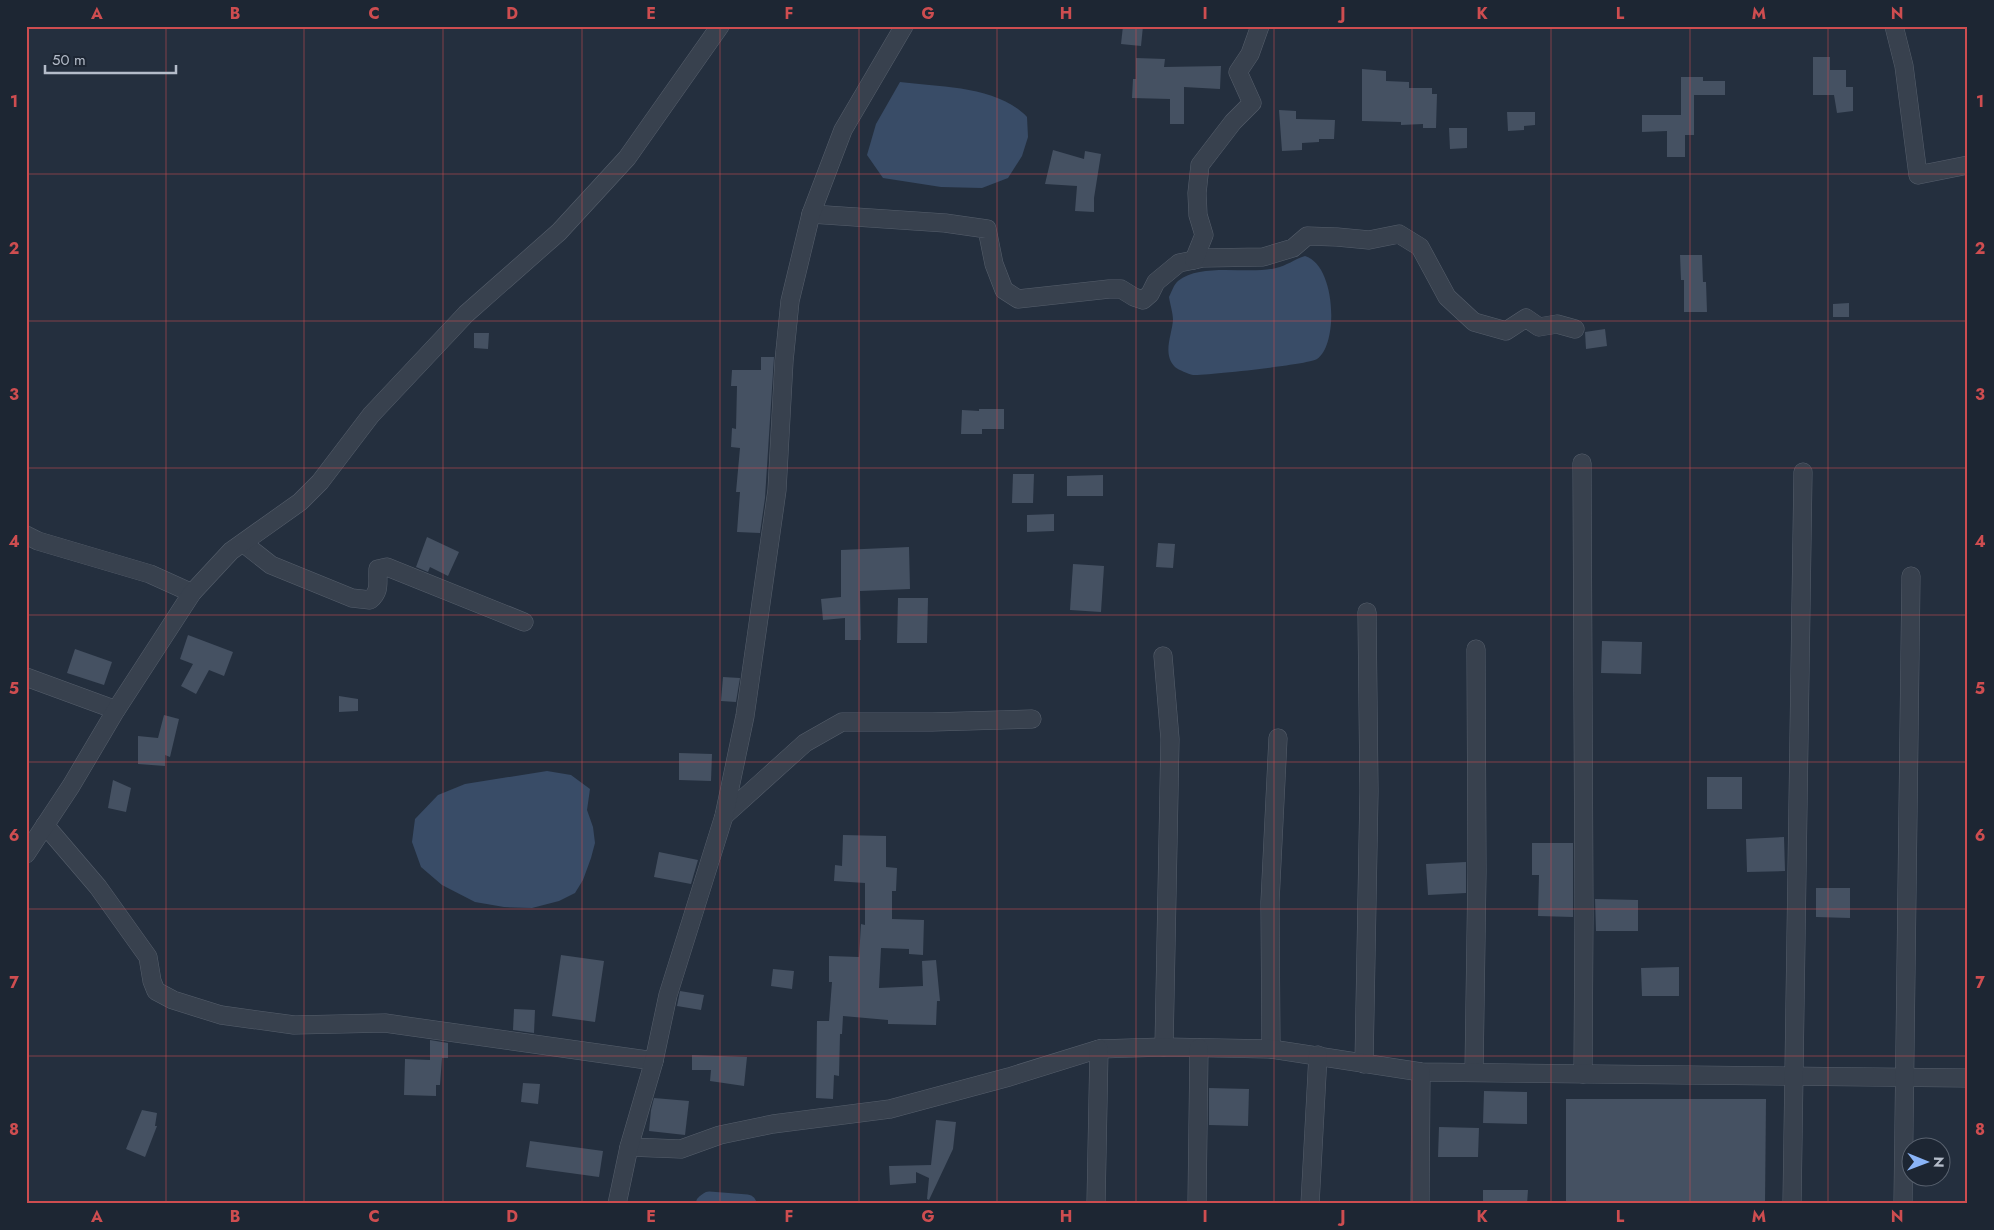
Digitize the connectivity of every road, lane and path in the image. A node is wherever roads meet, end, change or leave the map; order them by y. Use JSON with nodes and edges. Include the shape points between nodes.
{"nodes":[{"id":1,"x":720,"y":26,"type":"edge"},
{"id":2,"x":904,"y":26,"type":"edge"},
{"id":3,"x":1260,"y":26,"type":"edge"},
{"id":4,"x":1894,"y":26,"type":"edge"},
{"id":5,"x":1968,"y":165,"type":"edge"},
{"id":6,"x":811,"y":214,"type":"junction"},
{"id":7,"x":1194,"y":260,"type":"junction"},
{"id":8,"x":1575,"y":329,"type":"dead end"},
{"id":9,"x":1582,"y":463,"type":"dead end"},
{"id":10,"x":1803,"y":472,"type":"dead end"},
{"id":11,"x":26,"y":535,"type":"edge"},
{"id":12,"x":243,"y":543,"type":"junction"},
{"id":13,"x":1911,"y":576,"type":"dead end"},
{"id":14,"x":192,"y":593,"type":"junction"},
{"id":15,"x":1367,"y":612,"type":"dead end"},
{"id":16,"x":524,"y":622,"type":"dead end"},
{"id":17,"x":1476,"y":649,"type":"dead end"},
{"id":18,"x":1163,"y":656,"type":"dead end"},
{"id":19,"x":26,"y":676,"type":"edge"},
{"id":20,"x":116,"y":710,"type":"junction"},
{"id":21,"x":1032,"y":719,"type":"dead end"},
{"id":22,"x":1278,"y":738,"type":"dead end"},
{"id":23,"x":724,"y":816,"type":"junction"},
{"id":24,"x":45,"y":825,"type":"junction"},
{"id":25,"x":26,"y":854,"type":"edge"},
{"id":26,"x":1164,"y":1047,"type":"junction"},
{"id":27,"x":1199,"y":1048,"type":"junction"},
{"id":28,"x":1099,"y":1049,"type":"junction"},
{"id":29,"x":1271,"y":1049,"type":"junction"},
{"id":30,"x":1318,"y":1056,"type":"junction"},
{"id":31,"x":654,"y":1061,"type":"junction"},
{"id":32,"x":1364,"y":1064,"type":"junction"},
{"id":33,"x":1422,"y":1072,"type":"junction"},
{"id":34,"x":1474,"y":1072,"type":"junction"},
{"id":35,"x":1583,"y":1074,"type":"junction"},
{"id":36,"x":1794,"y":1077,"type":"junction"},
{"id":37,"x":1904,"y":1078,"type":"junction"},
{"id":38,"x":1968,"y":1078,"type":"edge"},
{"id":39,"x":629,"y":1147,"type":"junction"},
{"id":40,"x":617,"y":1204,"type":"edge"},
{"id":41,"x":1096,"y":1204,"type":"edge"},
{"id":42,"x":1197,"y":1204,"type":"edge"},
{"id":43,"x":1310,"y":1204,"type":"edge"},
{"id":44,"x":1420,"y":1204,"type":"edge"},
{"id":45,"x":1792,"y":1204,"type":"edge"},
{"id":46,"x":1903,"y":1204,"type":"edge"}],
"edges":[{"from":1,"to":12,"type":"street","via":[[627,158],[559,232],[460,321],[371,415],[320,482],[300,502]]},
{"from":2,"to":6,"type":"street","via":[[843,130]]},
{"from":3,"to":7,"type":"street","via":[[1250,54],[1238,72],[1252,103],[1200,165],[1198,215],[1204,235]]},
{"from":4,"to":5,"type":"street","via":[[1904,66],[1918,174]]},
{"from":6,"to":7,"type":"street","via":[[987,229],[994,264],[1004,290],[1018,299],[1121,289],[1143,300],[1156,282],[1179,263]]},
{"from":6,"to":23,"type":"street","via":[[790,301],[777,490],[745,716]]},
{"from":7,"to":8,"type":"street","via":[[1262,256],[1293,248],[1307,236],[1369,240],[1399,234],[1420,247],[1447,297],[1474,322],[1506,331],[1526,318],[1539,327],[1558,324]]},
{"from":9,"to":35,"type":"street"},
{"from":10,"to":36,"type":"street"},
{"from":11,"to":14,"type":"street","via":[[150,574]]},
{"from":12,"to":14,"type":"street","via":[[231,551]]},
{"from":12,"to":16,"type":"street","via":[[271,565],[352,598],[370,600],[375,596],[379,589],[378,569],[387,567]]},
{"from":13,"to":37,"type":"street"},
{"from":14,"to":20,"type":"street"},
{"from":15,"to":32,"type":"street","via":[[1369,790]]},
{"from":17,"to":34,"type":"street"},
{"from":18,"to":26,"type":"street","via":[[1170,739]]},
{"from":19,"to":20,"type":"street"},
{"from":20,"to":24,"type":"street"},
{"from":21,"to":23,"type":"street","via":[[842,722],[805,743]]},
{"from":22,"to":29,"type":"street","via":[[1270,902]]},
{"from":23,"to":31,"type":"street","via":[[668,995]]},
{"from":24,"to":25,"type":"street"},
{"from":24,"to":31,"type":"street","via":[[98,887],[148,957],[156,991],[173,1000],[221,1015],[294,1025],[384,1023]]},
{"from":26,"to":27,"type":"street"},
{"from":26,"to":28,"type":"street"},
{"from":27,"to":29,"type":"street"},
{"from":27,"to":42,"type":"street"},
{"from":28,"to":39,"type":"street","via":[[890,1109],[773,1124],[720,1135],[681,1149]]},
{"from":28,"to":41,"type":"street"},
{"from":29,"to":30,"type":"street"},
{"from":30,"to":32,"type":"street"},
{"from":30,"to":43,"type":"street"},
{"from":31,"to":39,"type":"street"},
{"from":32,"to":33,"type":"street"},
{"from":33,"to":34,"type":"street"},
{"from":33,"to":44,"type":"street"},
{"from":34,"to":35,"type":"street"},
{"from":35,"to":36,"type":"street"},
{"from":36,"to":37,"type":"street"},
{"from":36,"to":45,"type":"street"},
{"from":37,"to":38,"type":"street"},
{"from":37,"to":46,"type":"street"},
{"from":39,"to":40,"type":"street"}]}
